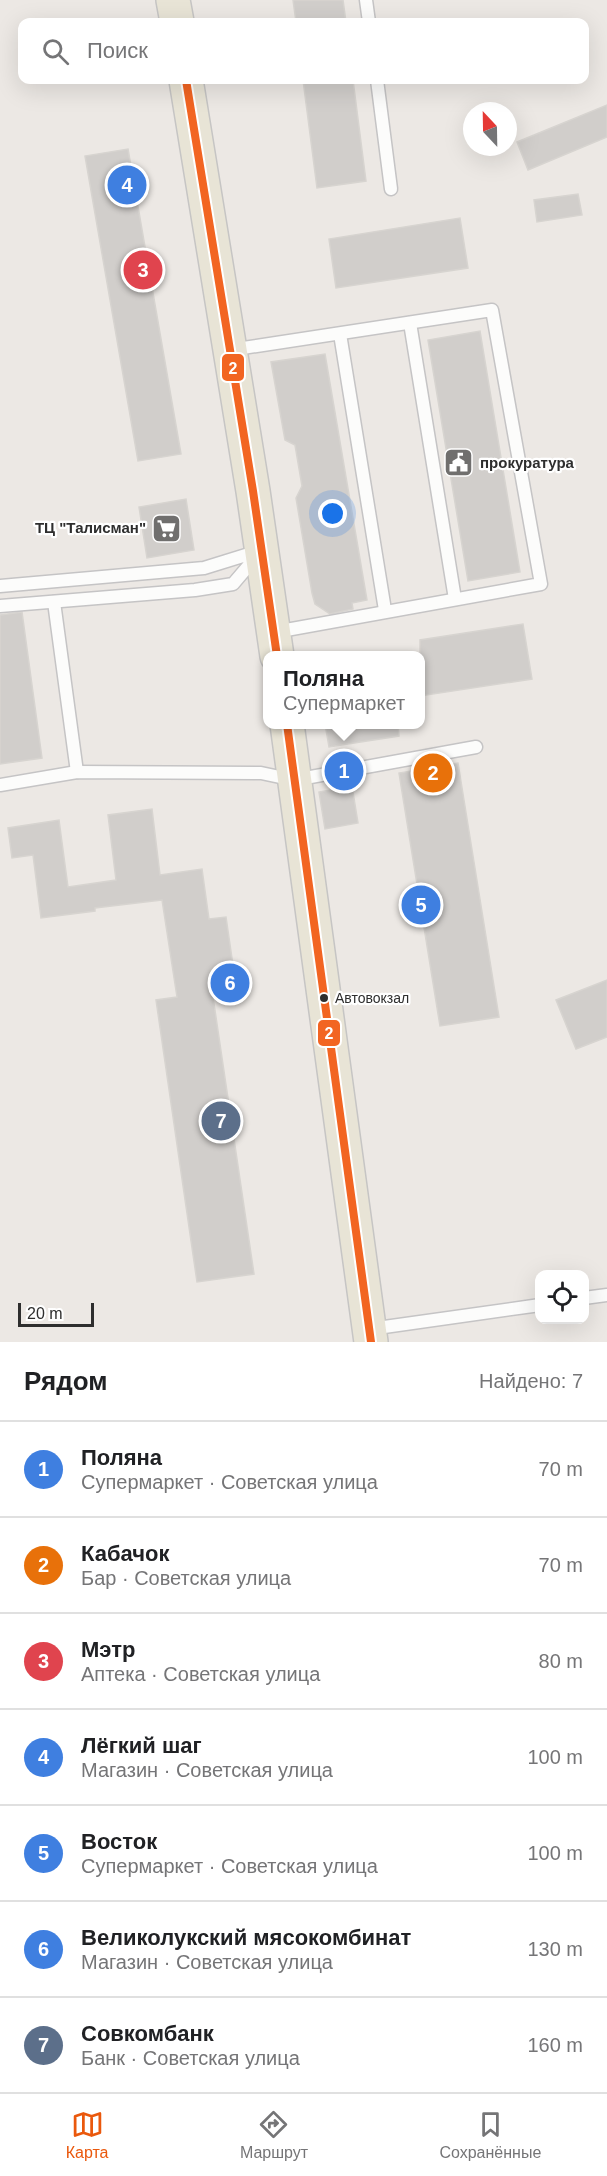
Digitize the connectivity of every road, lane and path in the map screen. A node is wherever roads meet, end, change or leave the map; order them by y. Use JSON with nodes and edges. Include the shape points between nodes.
{"nodes":[{"id":1,"x":173,"y":0,"type":"edge"},
{"id":2,"x":366,"y":0,"type":"edge"},
{"id":3,"x":176,"y":18,"type":"edge"},
{"id":4,"x":368,"y":18,"type":"edge"},
{"id":5,"x":187,"y":84,"type":"edge"},
{"id":6,"x":378,"y":84,"type":"edge"},
{"id":7,"x":391,"y":189,"type":"dead end"},
{"id":8,"x":410,"y":323,"type":"junction"},
{"id":9,"x":340,"y":334,"type":"junction"},
{"id":10,"x":230,"y":350,"type":"junction"},
{"id":11,"x":262,"y":550,"type":"junction"},
{"id":12,"x":0,"y":586,"type":"edge"},
{"id":13,"x":455,"y":598,"type":"junction"},
{"id":14,"x":54,"y":602,"type":"junction"},
{"id":15,"x":0,"y":606,"type":"edge"},
{"id":16,"x":386,"y":610,"type":"junction"},
{"id":17,"x":275,"y":644,"type":"edge"},
{"id":18,"x":288,"y":729,"type":"edge"},
{"id":19,"x":476,"y":747,"type":"dead end"},
{"id":20,"x":77,"y":772,"type":"junction"},
{"id":21,"x":294,"y":780,"type":"junction"},
{"id":22,"x":0,"y":785,"type":"edge"},
{"id":23,"x":607,"y":1295,"type":"edge"},
{"id":24,"x":589,"y":1297,"type":"edge"},
{"id":25,"x":535,"y":1306,"type":"edge"},
{"id":26,"x":370,"y":1336,"type":"edge"}],
"edges":[{"from":1,"to":3,"type":"main road"},
{"from":2,"to":4,"type":"lane"},
{"from":5,"to":10,"type":"main road"},
{"from":6,"to":7,"type":"lane"},
{"from":8,"to":9,"type":"lane"},
{"from":8,"to":13,"type":"lane"},
{"from":8,"to":13,"type":"lane","via":[[492,310],[541,584]]},
{"from":9,"to":10,"type":"lane"},
{"from":9,"to":16,"type":"lane"},
{"from":10,"to":11,"type":"main road"},
{"from":11,"to":12,"type":"lane","via":[[204,568]]},
{"from":11,"to":14,"type":"lane","via":[[233,584]]},
{"from":11,"to":17,"type":"main road"},
{"from":13,"to":16,"type":"lane"},
{"from":14,"to":15,"type":"lane"},
{"from":14,"to":20,"type":"lane"},
{"from":16,"to":17,"type":"lane"},
{"from":18,"to":21,"type":"main road"},
{"from":19,"to":21,"type":"lane"},
{"from":20,"to":21,"type":"lane","via":[[261,773]]},
{"from":20,"to":22,"type":"lane"},
{"from":21,"to":26,"type":"main road"},
{"from":23,"to":24,"type":"lane"},
{"from":25,"to":26,"type":"lane"}]}
